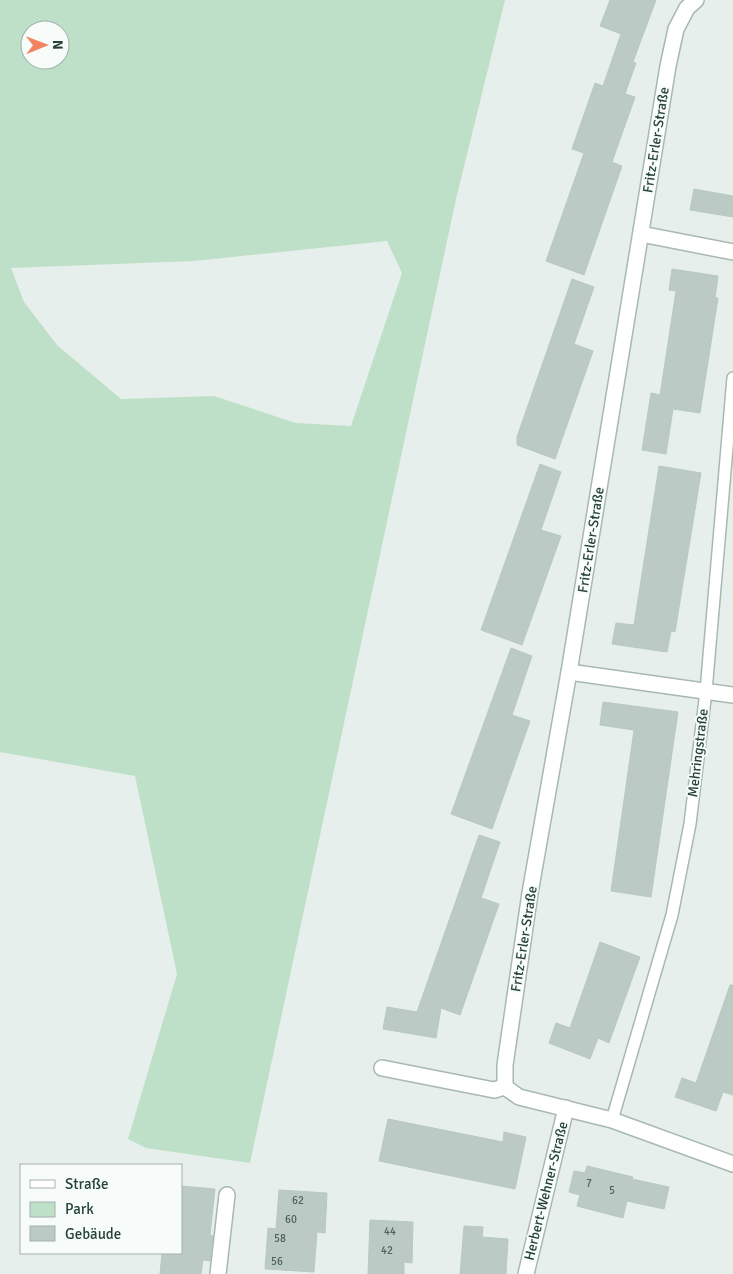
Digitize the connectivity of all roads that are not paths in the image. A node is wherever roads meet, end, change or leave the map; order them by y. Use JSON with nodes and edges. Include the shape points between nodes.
{"nodes":[{"id":1,"x":696,"y":0,"type":"edge"},
{"id":2,"x":641,"y":234,"type":"junction"},
{"id":3,"x":733,"y":252,"type":"edge"},
{"id":4,"x":733,"y":378,"type":"edge"},
{"id":5,"x":569,"y":672,"type":"junction"},
{"id":6,"x":706,"y":691,"type":"junction"},
{"id":7,"x":733,"y":695,"type":"edge"},
{"id":8,"x":382,"y":1068,"type":"dead end"},
{"id":9,"x":505,"y":1087,"type":"junction"},
{"id":10,"x":566,"y":1108,"type":"junction"},
{"id":11,"x":612,"y":1120,"type":"junction"},
{"id":12,"x":733,"y":1164,"type":"edge"},
{"id":13,"x":227,"y":1194,"type":"dead end"},
{"id":14,"x":218,"y":1274,"type":"edge"},
{"id":15,"x":526,"y":1274,"type":"edge"}],
"edges":[{"from":1,"to":2,"type":"street","name":"Fritz-Erler-Straße","via":[[687,8],[676,28]]},
{"from":2,"to":3,"type":"street"},
{"from":2,"to":5,"type":"street","name":"Fritz-Erler-Straße"},
{"from":4,"to":6,"type":"lane","name":"Mehringstraße"},
{"from":5,"to":6,"type":"street"},
{"from":5,"to":9,"type":"street","name":"Fritz-Erler-Straße","via":[[529,903],[505,1065]]},
{"from":6,"to":7,"type":"street"},
{"from":6,"to":11,"type":"lane","name":"Mehringstraße","via":[[690,824],[672,915]]},
{"from":8,"to":9,"type":"street","via":[[494,1090]]},
{"from":9,"to":10,"type":"street","via":[[519,1097]]},
{"from":10,"to":11,"type":"street"},
{"from":10,"to":15,"type":"street","name":"Herbert-Wehner-Straße"},
{"from":11,"to":12,"type":"street"},
{"from":13,"to":14,"type":"street"}]}
